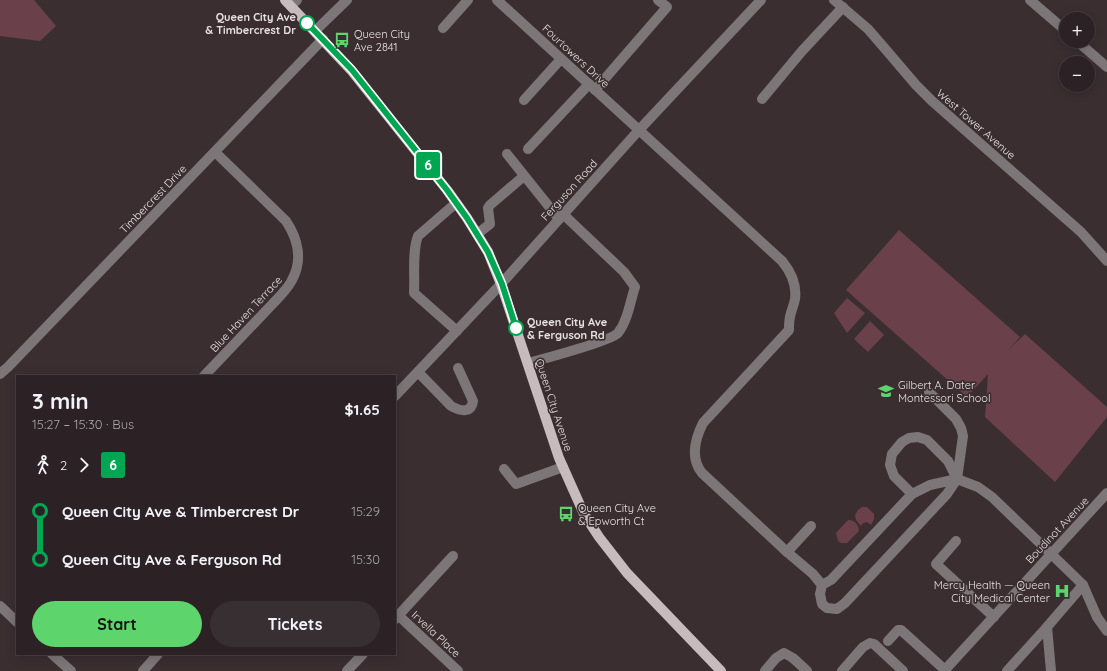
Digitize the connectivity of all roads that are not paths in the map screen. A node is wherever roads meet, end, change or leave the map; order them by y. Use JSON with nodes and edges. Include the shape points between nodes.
{"nodes":[{"id":1,"x":347,"y":0,"type":"edge"},
{"id":2,"x":468,"y":0,"type":"edge"},
{"id":3,"x":658,"y":0,"type":"edge"},
{"id":4,"x":761,"y":0,"type":"edge"},
{"id":5,"x":834,"y":0,"type":"edge"},
{"id":6,"x":1030,"y":0,"type":"edge"},
{"id":7,"x":499,"y":1,"type":"edge"},
{"id":8,"x":291,"y":2,"type":"edge"},
{"id":9,"x":843,"y":7,"type":"junction"},
{"id":10,"x":1059,"y":25,"type":"edge"},
{"id":11,"x":443,"y":28,"type":"dead end"},
{"id":12,"x":315,"y":31,"type":"junction"},
{"id":13,"x":323,"y":39,"type":"junction"},
{"id":14,"x":1085,"y":48,"type":"edge"},
{"id":15,"x":561,"y":58,"type":"junction"},
{"id":16,"x":1107,"y":67,"type":"edge"},
{"id":17,"x":592,"y":87,"type":"junction"},
{"id":18,"x":762,"y":99,"type":"dead end"},
{"id":19,"x":524,"y":100,"type":"dead end"},
{"id":20,"x":639,"y":130,"type":"junction"},
{"id":21,"x":528,"y":149,"type":"dead end"},
{"id":22,"x":215,"y":152,"type":"junction"},
{"id":23,"x":507,"y":154,"type":"dead end"},
{"id":24,"x":524,"y":176,"type":"junction"},
{"id":25,"x":456,"y":203,"type":"junction"},
{"id":26,"x":561,"y":217,"type":"junction"},
{"id":27,"x":477,"y":234,"type":"junction"},
{"id":28,"x":1107,"y":261,"type":"edge"},
{"id":29,"x":502,"y":284,"type":"junction"},
{"id":30,"x":457,"y":331,"type":"junction"},
{"id":31,"x":528,"y":363,"type":"junction"},
{"id":32,"x":458,"y":368,"type":"dead end"},
{"id":33,"x":418,"y":372,"type":"junction"},
{"id":34,"x":0,"y":374,"type":"edge"},
{"id":35,"x":205,"y":375,"type":"edge"},
{"id":36,"x":929,"y":392,"type":"dead end"},
{"id":37,"x":396,"y":395,"type":"edge"},
{"id":38,"x":563,"y":467,"type":"junction"},
{"id":39,"x":504,"y":469,"type":"dead end"},
{"id":40,"x":957,"y":479,"type":"junction"},
{"id":41,"x":912,"y":494,"type":"junction"},
{"id":42,"x":1107,"y":494,"type":"edge"},
{"id":43,"x":811,"y":526,"type":"dead end"},
{"id":44,"x":956,"y":541,"type":"dead end"},
{"id":45,"x":787,"y":552,"type":"junction"},
{"id":46,"x":1051,"y":554,"type":"junction"},
{"id":47,"x":453,"y":556,"type":"dead end"},
{"id":48,"x":822,"y":585,"type":"junction"},
{"id":49,"x":1083,"y":585,"type":"junction"},
{"id":50,"x":0,"y":606,"type":"edge"},
{"id":51,"x":397,"y":617,"type":"edge"},
{"id":52,"x":994,"y":617,"type":"junction"},
{"id":53,"x":16,"y":621,"type":"edge"},
{"id":54,"x":1047,"y":627,"type":"junction"},
{"id":55,"x":1107,"y":631,"type":"edge"},
{"id":56,"x":888,"y":641,"type":"dead end"},
{"id":57,"x":53,"y":655,"type":"edge"},
{"id":58,"x":157,"y":655,"type":"edge"},
{"id":59,"x":362,"y":655,"type":"edge"},
{"id":60,"x":1049,"y":669,"type":"edge"},
{"id":61,"x":902,"y":670,"type":"edge"},
{"id":62,"x":945,"y":670,"type":"edge"},
{"id":63,"x":71,"y":671,"type":"edge"},
{"id":64,"x":143,"y":671,"type":"edge"},
{"id":65,"x":347,"y":671,"type":"edge"},
{"id":66,"x":458,"y":671,"type":"edge"},
{"id":67,"x":721,"y":671,"type":"edge"},
{"id":68,"x":765,"y":671,"type":"edge"},
{"id":69,"x":807,"y":671,"type":"edge"},
{"id":70,"x":842,"y":671,"type":"edge"},
{"id":71,"x":1007,"y":671,"type":"edge"}],
"edges":[{"from":1,"to":12,"type":"street"},
{"from":2,"to":11,"type":"street"},
{"from":3,"to":17,"type":"street","via":[[667,8]]},
{"from":4,"to":20,"type":"street","name":"Ferguson Road"},
{"from":5,"to":9,"type":"street","name":"West Tower Avenue"},
{"from":6,"to":10,"type":"street"},
{"from":7,"to":15,"type":"street","name":"Fourtowers Drive"},
{"from":8,"to":12,"type":"main road","name":"Queen City Avenue"},
{"from":9,"to":18,"type":"street"},
{"from":9,"to":28,"type":"street","name":"West Tower Avenue","via":[[868,29],[932,101],[1081,232]]},
{"from":12,"to":13,"type":"main road","name":"Queen City Avenue"},
{"from":13,"to":22,"type":"street","name":"Timbercrest Drive"},
{"from":13,"to":25,"type":"main road","name":"Queen City Avenue","via":[[352,70]]},
{"from":14,"to":16,"type":"street"},
{"from":15,"to":17,"type":"street","name":"Fourtowers Drive"},
{"from":15,"to":19,"type":"street"},
{"from":17,"to":20,"type":"street","name":"Fourtowers Drive"},
{"from":17,"to":21,"type":"street"},
{"from":20,"to":26,"type":"street","name":"Ferguson Road"},
{"from":20,"to":45,"type":"street","name":"Fourtowers Drive","via":[[782,261],[794,279],[795,298],[789,318],[789,330],[703,423],[695,444],[697,466],[702,473]]},
{"from":22,"to":34,"type":"street","name":"Timbercrest Drive"},
{"from":22,"to":35,"type":"street","name":"Blue Haven Terrace","via":[[286,221],[296,241],[298,262],[292,281],[281,295]]},
{"from":23,"to":24,"type":"street"},
{"from":24,"to":26,"type":"street"},
{"from":24,"to":27,"type":"street","via":[[490,204],[490,224]]},
{"from":25,"to":27,"type":"main road","name":"Queen City Avenue"},
{"from":25,"to":30,"type":"street","via":[[418,236],[414,292]]},
{"from":26,"to":29,"type":"street","name":"Ferguson Road"},
{"from":26,"to":31,"type":"street","via":[[624,272],[635,287],[625,320],[617,334],[603,341]]},
{"from":27,"to":29,"type":"main road","name":"Queen City Avenue"},
{"from":29,"to":30,"type":"street","name":"Ferguson Road"},
{"from":29,"to":31,"type":"main road","name":"Queen City Avenue"},
{"from":30,"to":33,"type":"street","name":"Ferguson Road"},
{"from":31,"to":38,"type":"main road","name":"Queen City Avenue"},
{"from":32,"to":33,"type":"street","via":[[474,401],[470,407],[462,411],[452,406]]},
{"from":33,"to":37,"type":"street","name":"Ferguson Road"},
{"from":36,"to":40,"type":"street","via":[[956,419],[961,428],[963,440]]},
{"from":38,"to":39,"type":"street","via":[[516,484]]},
{"from":38,"to":67,"type":"main road","name":"Queen City Avenue","via":[[584,514],[598,537],[618,562]]},
{"from":40,"to":41,"type":"street","via":[[930,485]]},
{"from":40,"to":41,"type":"street","via":[[948,461],[927,440],[909,438],[892,454],[890,465],[894,476]]},
{"from":40,"to":46,"type":"street","via":[[978,487],[992,497]]},
{"from":40,"to":48,"type":"street","via":[[947,494],[846,603],[837,609],[827,608],[822,604]]},
{"from":41,"to":48,"type":"street","via":[[831,580]]},
{"from":42,"to":46,"type":"street","name":"Boudinot Avenue"},
{"from":43,"to":45,"type":"street"},
{"from":44,"to":52,"type":"street","via":[[936,564]]},
{"from":45,"to":48,"type":"street","name":"Fourtowers Drive"},
{"from":46,"to":49,"type":"street"},
{"from":46,"to":52,"type":"street","name":"Boudinot Avenue"},
{"from":47,"to":51,"type":"street"},
{"from":49,"to":54,"type":"street"},
{"from":49,"to":55,"type":"street","via":[[1097,617]]},
{"from":50,"to":53,"type":"street"},
{"from":51,"to":66,"type":"street","name":"Irvella Place"},
{"from":52,"to":62,"type":"street","name":"Boudinot Avenue"},
{"from":54,"to":60,"type":"street"},
{"from":54,"to":71,"type":"street"},
{"from":56,"to":62,"type":"street","via":[[901,630]]},
{"from":57,"to":63,"type":"street"},
{"from":58,"to":64,"type":"street"},
{"from":59,"to":65,"type":"street"},
{"from":61,"to":70,"type":"street","via":[[870,643],[863,647]]},
{"from":68,"to":69,"type":"street","via":[[784,653]]}]}
